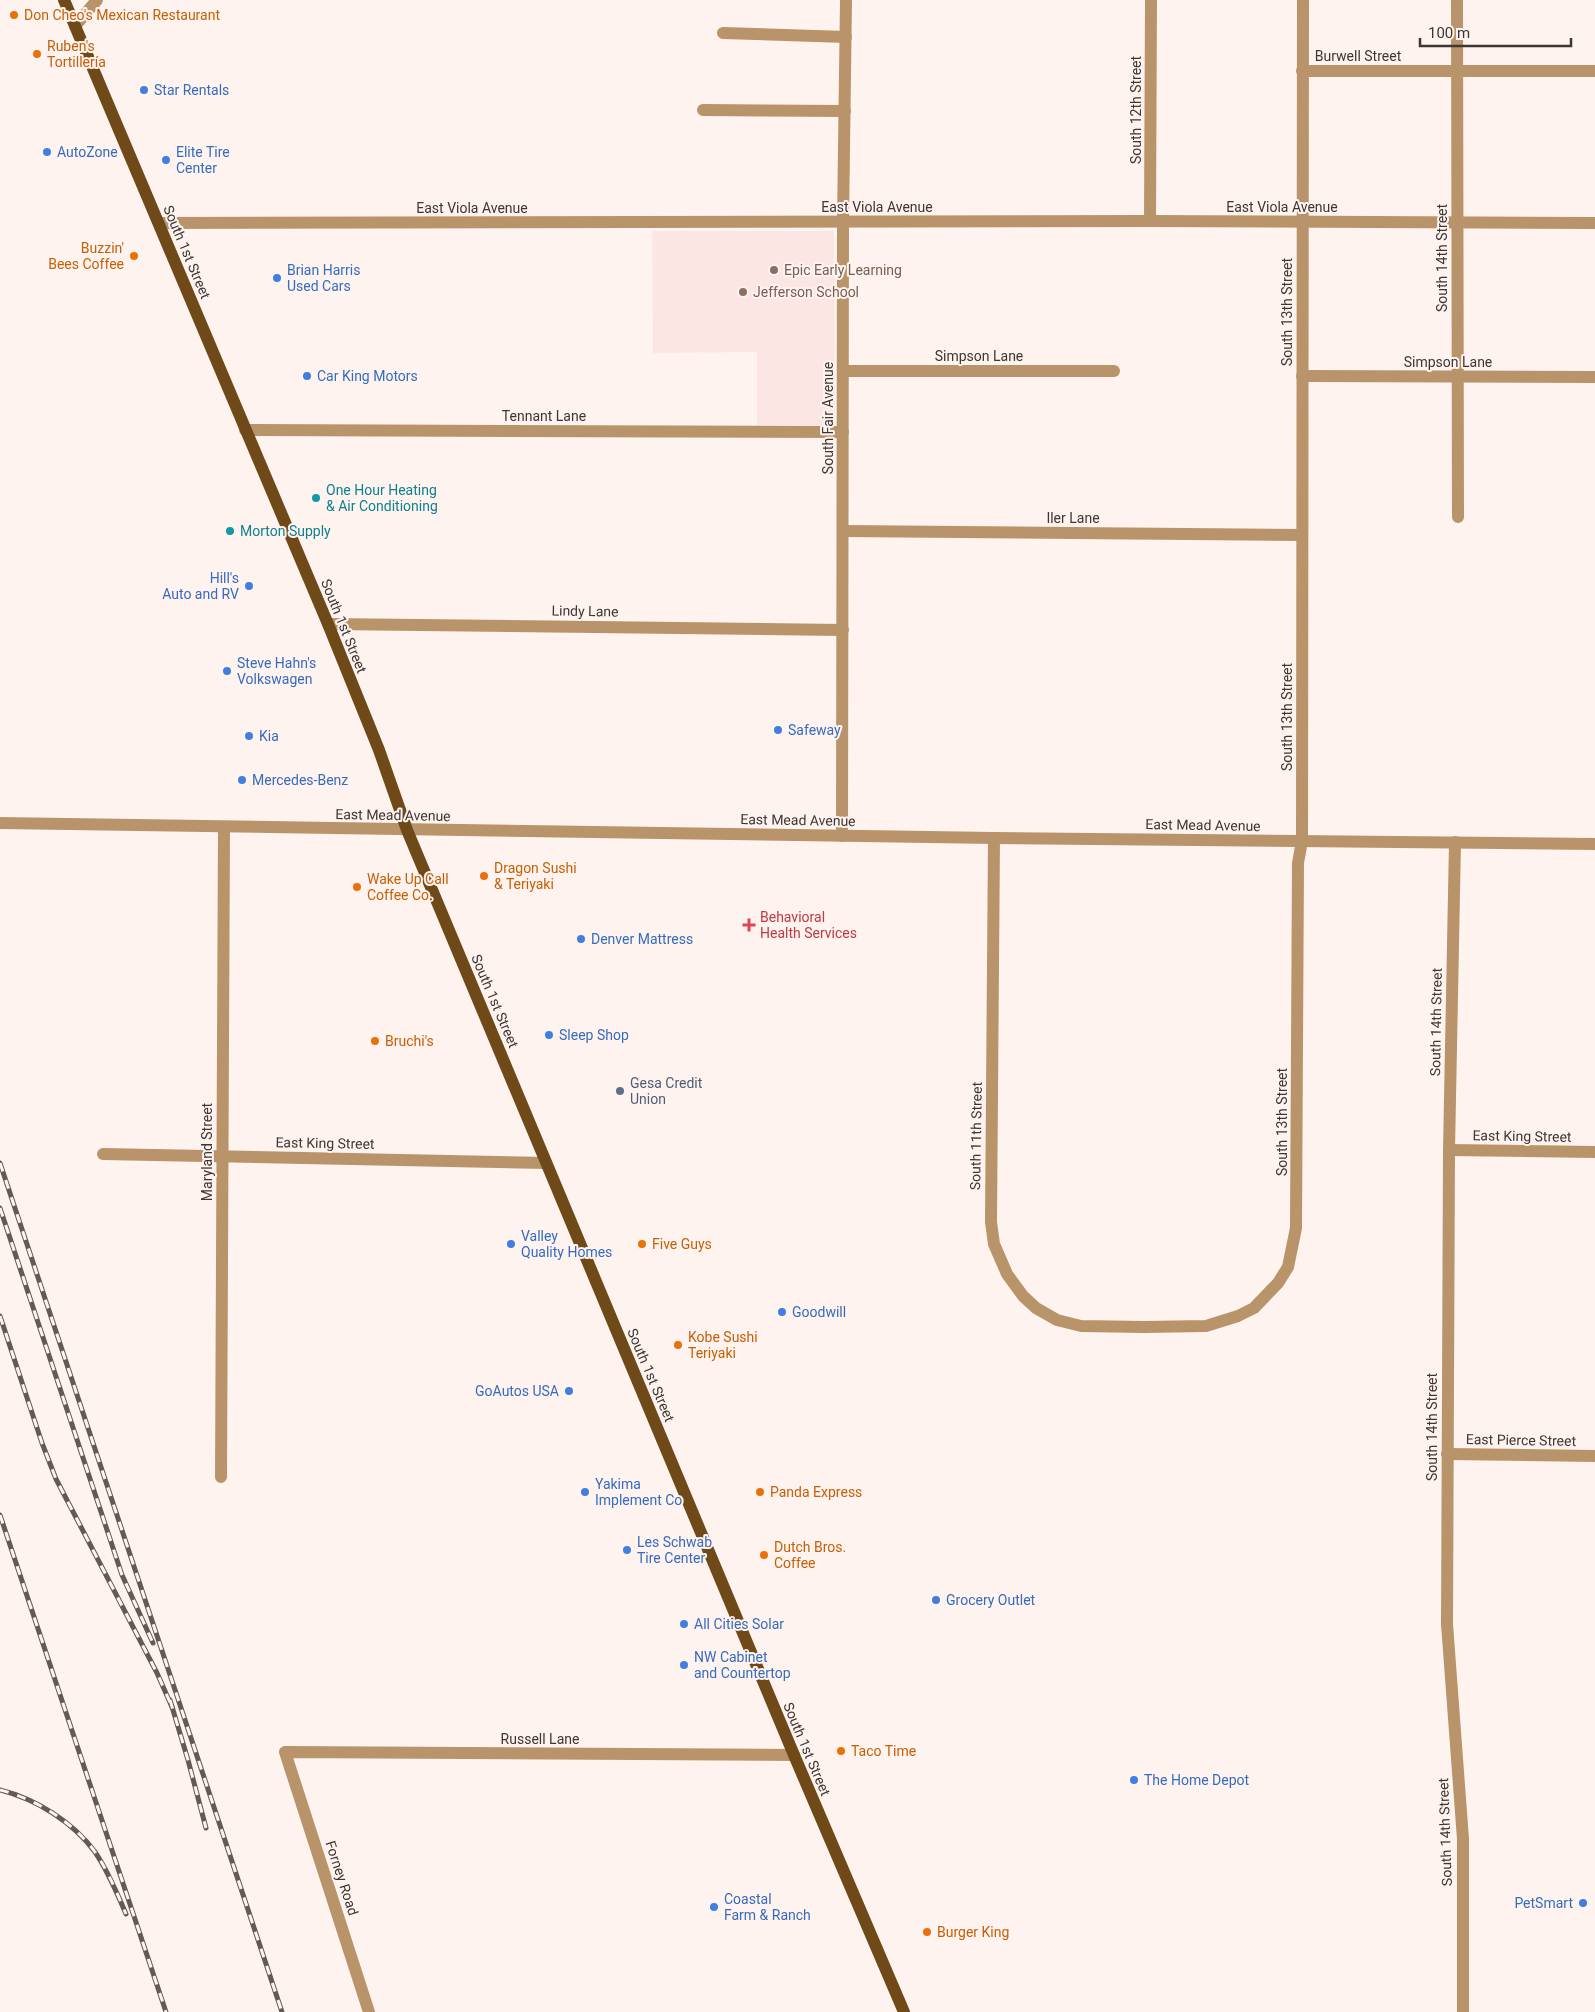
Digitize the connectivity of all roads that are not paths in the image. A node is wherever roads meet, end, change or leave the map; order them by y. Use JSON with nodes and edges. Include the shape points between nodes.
{"nodes":[{"id":1,"x":64,"y":0,"type":"edge"},
{"id":2,"x":97,"y":0,"type":"edge"},
{"id":3,"x":846,"y":0,"type":"edge"},
{"id":4,"x":1151,"y":0,"type":"edge"},
{"id":5,"x":1303,"y":0,"type":"edge"},
{"id":6,"x":1457,"y":0,"type":"edge"},
{"id":7,"x":76,"y":26,"type":"junction"},
{"id":8,"x":723,"y":33,"type":"dead end"},
{"id":9,"x":846,"y":37,"type":"junction"},
{"id":10,"x":1302,"y":71,"type":"junction"},
{"id":11,"x":1457,"y":71,"type":"junction"},
{"id":12,"x":1595,"y":71,"type":"edge"},
{"id":13,"x":702,"y":110,"type":"dead end"},
{"id":14,"x":845,"y":111,"type":"junction"},
{"id":15,"x":1150,"y":221,"type":"junction"},
{"id":16,"x":843,"y":222,"type":"junction"},
{"id":17,"x":1302,"y":222,"type":"junction"},
{"id":18,"x":159,"y":223,"type":"junction"},
{"id":19,"x":1457,"y":223,"type":"junction"},
{"id":20,"x":1595,"y":223,"type":"edge"},
{"id":21,"x":844,"y":371,"type":"junction"},
{"id":22,"x":1114,"y":371,"type":"dead end"},
{"id":23,"x":1302,"y":376,"type":"junction"},
{"id":24,"x":1457,"y":377,"type":"junction"},
{"id":25,"x":1595,"y":377,"type":"edge"},
{"id":26,"x":245,"y":430,"type":"junction"},
{"id":27,"x":843,"y":432,"type":"junction"},
{"id":28,"x":1458,"y":517,"type":"dead end"},
{"id":29,"x":844,"y":531,"type":"junction"},
{"id":30,"x":1302,"y":535,"type":"junction"},
{"id":31,"x":328,"y":624,"type":"junction"},
{"id":32,"x":843,"y":630,"type":"junction"},
{"id":33,"x":0,"y":823,"type":"edge"},
{"id":34,"x":224,"y":827,"type":"junction"},
{"id":35,"x":407,"y":830,"type":"junction"},
{"id":36,"x":842,"y":836,"type":"junction"},
{"id":37,"x":994,"y":838,"type":"junction"},
{"id":38,"x":1302,"y":841,"type":"junction"},
{"id":39,"x":1455,"y":842,"type":"junction"},
{"id":40,"x":1595,"y":844,"type":"edge"},
{"id":41,"x":1449,"y":1150,"type":"junction"},
{"id":42,"x":1595,"y":1152,"type":"edge"},
{"id":43,"x":103,"y":1154,"type":"dead end"},
{"id":44,"x":222,"y":1155,"type":"junction"},
{"id":45,"x":546,"y":1163,"type":"junction"},
{"id":46,"x":1144,"y":1328,"type":"joint"},
{"id":47,"x":1447,"y":1454,"type":"junction"},
{"id":48,"x":1595,"y":1456,"type":"edge"},
{"id":49,"x":221,"y":1478,"type":"dead end"},
{"id":50,"x":286,"y":1752,"type":"joint"},
{"id":51,"x":794,"y":1755,"type":"junction"},
{"id":52,"x":369,"y":2012,"type":"edge"},
{"id":53,"x":904,"y":2012,"type":"edge"},
{"id":54,"x":1463,"y":2012,"type":"edge"}],
"edges":[{"from":1,"to":7,"type":"main road","name":"South 1st Street"},
{"from":2,"to":7,"type":"street"},
{"from":3,"to":9,"type":"street","name":"South Fair Avenue"},
{"from":4,"to":15,"type":"street","name":"South 12th Street"},
{"from":5,"to":10,"type":"street","name":"South 13th Street"},
{"from":6,"to":11,"type":"street","name":"South 14th Street"},
{"from":7,"to":18,"type":"main road","name":"South 1st Street"},
{"from":8,"to":9,"type":"street"},
{"from":9,"to":14,"type":"street","name":"South Fair Avenue"},
{"from":10,"to":11,"type":"street","name":"Burwell Street"},
{"from":10,"to":17,"type":"street","name":"South 13th Street"},
{"from":11,"to":12,"type":"street","name":"Burwell Street"},
{"from":11,"to":19,"type":"street","name":"South 14th Street"},
{"from":13,"to":14,"type":"street"},
{"from":14,"to":16,"type":"street","name":"South Fair Avenue"},
{"from":15,"to":16,"type":"street","name":"East Viola Avenue"},
{"from":15,"to":17,"type":"street","name":"East Viola Avenue"},
{"from":16,"to":18,"type":"street","name":"East Viola Avenue"},
{"from":16,"to":21,"type":"street","name":"South Fair Avenue"},
{"from":17,"to":19,"type":"street","name":"East Viola Avenue"},
{"from":17,"to":23,"type":"street","name":"South 13th Street"},
{"from":18,"to":26,"type":"main road","name":"South 1st Street"},
{"from":19,"to":20,"type":"street","name":"East Viola Avenue"},
{"from":19,"to":24,"type":"street","name":"South 14th Street"},
{"from":21,"to":22,"type":"street","name":"Simpson Lane"},
{"from":21,"to":27,"type":"street","name":"South Fair Avenue"},
{"from":23,"to":24,"type":"street","name":"Simpson Lane"},
{"from":23,"to":30,"type":"street","name":"South 13th Street"},
{"from":24,"to":25,"type":"street","name":"Simpson Lane"},
{"from":24,"to":28,"type":"street","name":"South 14th Street"},
{"from":26,"to":27,"type":"street","name":"Tennant Lane"},
{"from":26,"to":31,"type":"main road","name":"South 1st Street"},
{"from":27,"to":29,"type":"street","name":"South Fair Avenue"},
{"from":29,"to":30,"type":"street","name":"Iler Lane"},
{"from":29,"to":32,"type":"street","name":"South Fair Avenue"},
{"from":30,"to":38,"type":"street","name":"South 13th Street"},
{"from":31,"to":32,"type":"street","name":"Lindy Lane"},
{"from":31,"to":35,"type":"main road","name":"South 1st Street","via":[[379,750]]},
{"from":32,"to":36,"type":"street","name":"South Fair Avenue"},
{"from":33,"to":34,"type":"street","name":"East Mead Avenue"},
{"from":34,"to":35,"type":"street","name":"East Mead Avenue"},
{"from":34,"to":44,"type":"street","name":"Maryland Street"},
{"from":35,"to":36,"type":"street","name":"East Mead Avenue"},
{"from":35,"to":45,"type":"main road","name":"South 1st Street"},
{"from":36,"to":37,"type":"street","name":"East Mead Avenue"},
{"from":37,"to":38,"type":"street","name":"East Mead Avenue"},
{"from":37,"to":46,"type":"street","name":"South 11th Street","via":[[990,1201],[994,1244],[1014,1285],[1036,1308],[1057,1320],[1081,1326]]},
{"from":38,"to":39,"type":"street","name":"East Mead Avenue"},
{"from":38,"to":46,"type":"street","name":"South 13th Street","via":[[1298,863],[1296,1228],[1288,1267],[1254,1308],[1238,1316],[1206,1326]]},
{"from":39,"to":40,"type":"street","name":"East Mead Avenue"},
{"from":39,"to":41,"type":"street","name":"South 14th Street"},
{"from":41,"to":42,"type":"street","name":"East King Street"},
{"from":41,"to":47,"type":"street","name":"South 14th Street"},
{"from":43,"to":44,"type":"street","name":"East King Street"},
{"from":44,"to":45,"type":"street","name":"East King Street"},
{"from":44,"to":49,"type":"street","name":"Maryland Street"},
{"from":45,"to":51,"type":"main road","name":"South 1st Street"},
{"from":47,"to":48,"type":"street","name":"East Pierce Street"},
{"from":47,"to":54,"type":"street","name":"South 14th Street","via":[[1447,1624],[1463,1839]]},
{"from":50,"to":51,"type":"street","name":"Russell Lane"},
{"from":50,"to":52,"type":"street","name":"Forney Road"},
{"from":51,"to":53,"type":"main road","name":"South 1st Street"}]}
